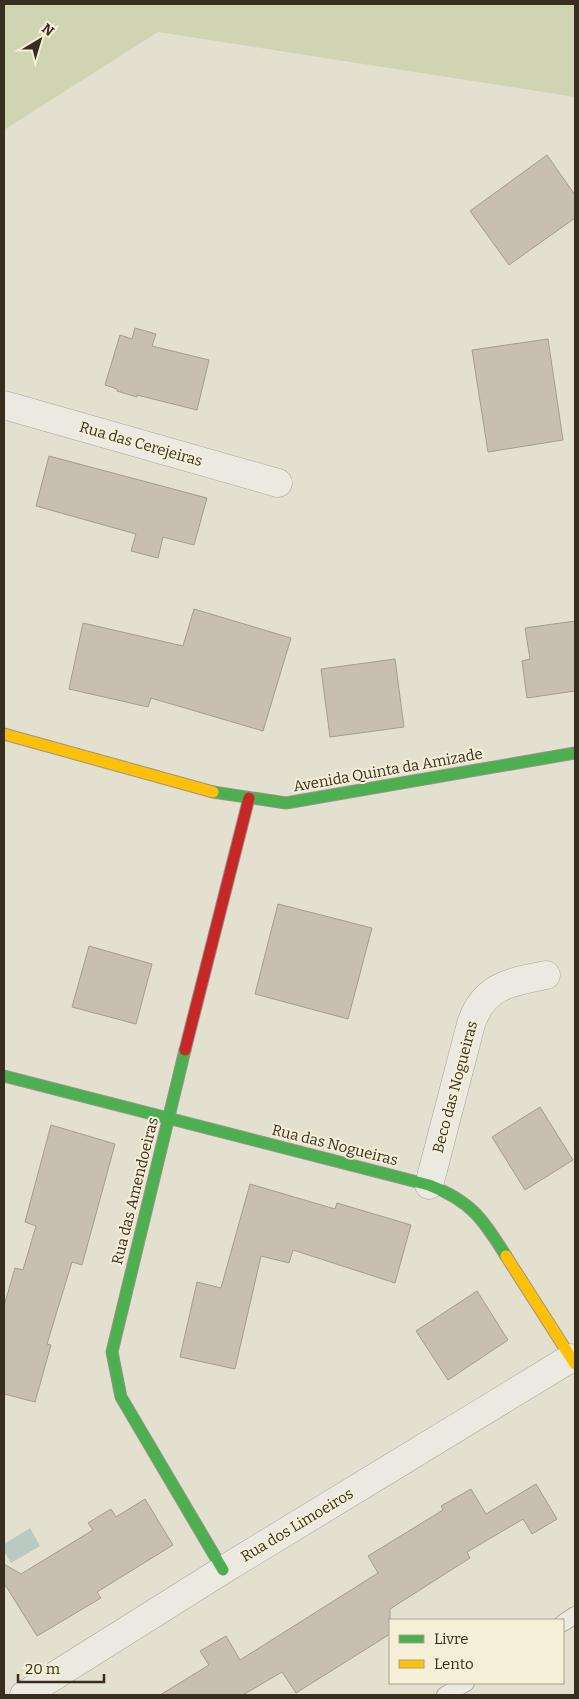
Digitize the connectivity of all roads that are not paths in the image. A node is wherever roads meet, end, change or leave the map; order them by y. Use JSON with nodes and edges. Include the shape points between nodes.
{"nodes":[{"id":1,"x":4,"y":405,"type":"edge"},
{"id":2,"x":278,"y":483,"type":"dead end"},
{"id":3,"x":4,"y":734,"type":"edge"},
{"id":4,"x":575,"y":753,"type":"edge"},
{"id":5,"x":249,"y":798,"type":"junction"},
{"id":6,"x":546,"y":975,"type":"dead end"},
{"id":7,"x":4,"y":1076,"type":"edge"},
{"id":8,"x":168,"y":1118,"type":"junction"},
{"id":9,"x":429,"y":1185,"type":"junction"},
{"id":10,"x":573,"y":1361,"type":"edge"},
{"id":11,"x":223,"y":1570,"type":"junction"},
{"id":12,"x":575,"y":1615,"type":"edge"},
{"id":13,"x":564,"y":1622,"type":"edge"},
{"id":14,"x":464,"y":1684,"type":"edge"},
{"id":15,"x":24,"y":1695,"type":"edge"},
{"id":16,"x":446,"y":1695,"type":"edge"}],
"edges":[{"from":1,"to":2,"type":"street","name":"Rua das Cerejeiras"},
{"from":3,"to":5,"type":"street","name":"Avenida Quinta da Amizade","via":[[218,793]]},
{"from":4,"to":5,"type":"street","name":"Avenida Quinta da Amizade","via":[[286,803]]},
{"from":5,"to":8,"type":"street","name":"Rua das Amendoeiras"},
{"from":6,"to":9,"type":"street","name":"Beco das Nogueiras","via":[[502,986],[477,1010]]},
{"from":7,"to":8,"type":"street","name":"Rua das Nogueiras"},
{"from":8,"to":9,"type":"street","name":"Rua das Nogueiras"},
{"from":8,"to":11,"type":"street","name":"Rua das Amendoeiras","via":[[112,1352],[120,1397]]},
{"from":9,"to":10,"type":"street","name":"Rua das Nogueiras","via":[[455,1197],[477,1213]]},
{"from":10,"to":11,"type":"street","name":"Rua dos Limoeiros"},
{"from":11,"to":15,"type":"street","name":"Rua dos Limoeiros"},
{"from":12,"to":13,"type":"lane"},
{"from":14,"to":16,"type":"lane"}]}
